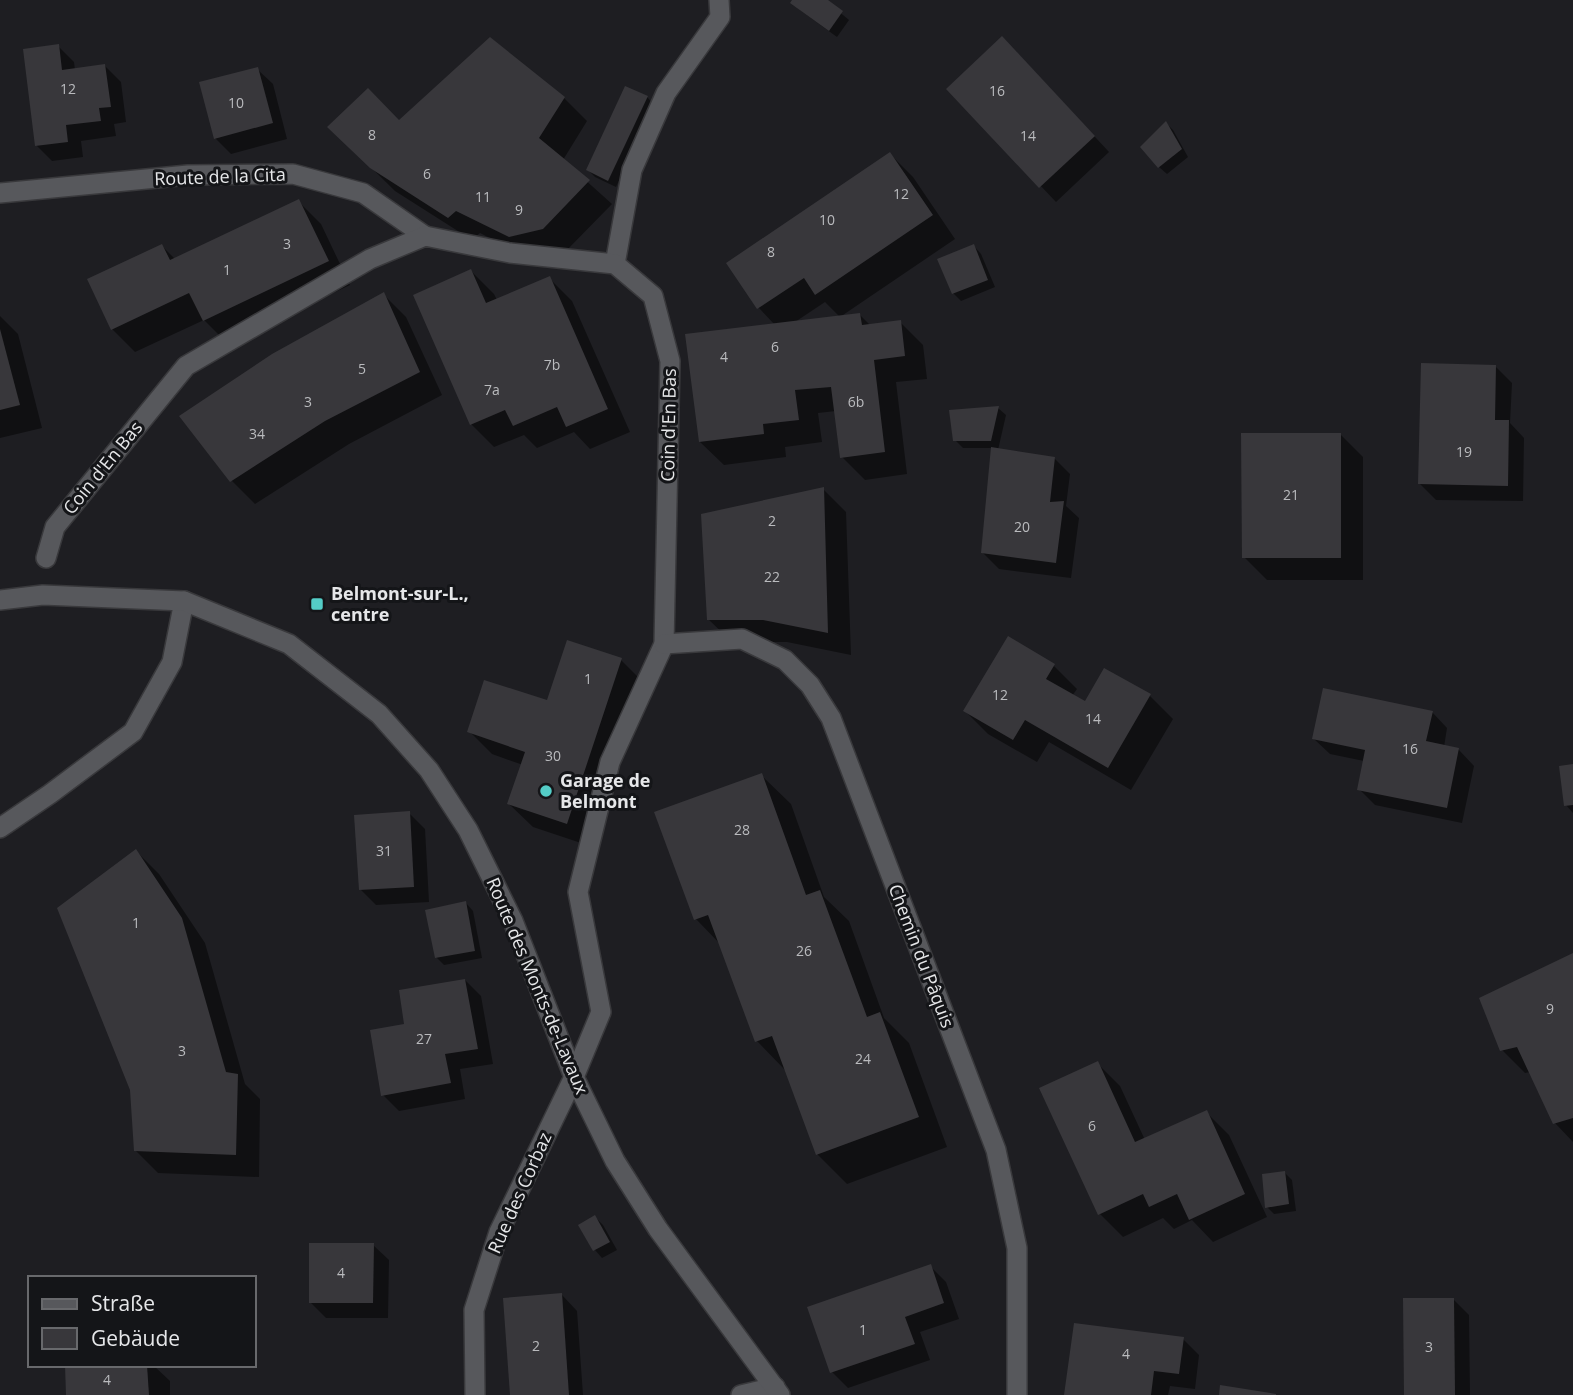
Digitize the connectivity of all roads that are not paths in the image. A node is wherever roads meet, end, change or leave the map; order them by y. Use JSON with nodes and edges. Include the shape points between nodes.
{"nodes":[{"id":1,"x":719,"y":0,"type":"edge"},
{"id":2,"x":0,"y":193,"type":"edge"},
{"id":3,"x":425,"y":236,"type":"junction"},
{"id":4,"x":615,"y":264,"type":"junction"},
{"id":5,"x":46,"y":558,"type":"dead end"},
{"id":6,"x":0,"y":600,"type":"edge"},
{"id":7,"x":184,"y":601,"type":"junction"},
{"id":8,"x":664,"y":644,"type":"junction"},
{"id":9,"x":0,"y":828,"type":"edge"},
{"id":10,"x":574,"y":1077,"type":"junction"},
{"id":11,"x":778,"y":1391,"type":"edge"},
{"id":12,"x":475,"y":1395,"type":"edge"},
{"id":13,"x":741,"y":1395,"type":"edge"},
{"id":14,"x":1017,"y":1395,"type":"edge"}],
"edges":[{"from":1,"to":4,"type":"street","via":[[720,17],[666,93],[632,170]]},
{"from":2,"to":3,"type":"street","name":"Route de la Cita","via":[[188,175],[293,174],[363,193]]},
{"from":3,"to":4,"type":"street","via":[[510,253]]},
{"from":3,"to":5,"type":"street","name":"Coin d'En Bas","via":[[370,259],[186,366],[55,527]]},
{"from":4,"to":8,"type":"street","name":"Coin d'En Bas","via":[[653,296],[670,361]]},
{"from":6,"to":7,"type":"street","name":"Route des Monts-de-Lavaux","via":[[43,595]]},
{"from":7,"to":9,"type":"street","via":[[172,662],[133,732]]},
{"from":7,"to":10,"type":"street","name":"Route des Monts-de-Lavaux","via":[[289,644],[379,714],[429,770],[468,830],[513,921]]},
{"from":8,"to":10,"type":"street","name":"Coin d'En Bas","via":[[610,762],[578,892],[601,1012]]},
{"from":8,"to":14,"type":"street","name":"Chemin du Pâquis","via":[[742,639],[785,660],[810,684],[831,718],[996,1150],[1017,1248]]},
{"from":10,"to":11,"type":"street","name":"Route des Monts-de-Lavaux","via":[[615,1161],[658,1229]]},
{"from":10,"to":12,"type":"street","name":"Rue des Corbaz","via":[[499,1232],[474,1310]]},
{"from":11,"to":13,"type":"street"}]}
